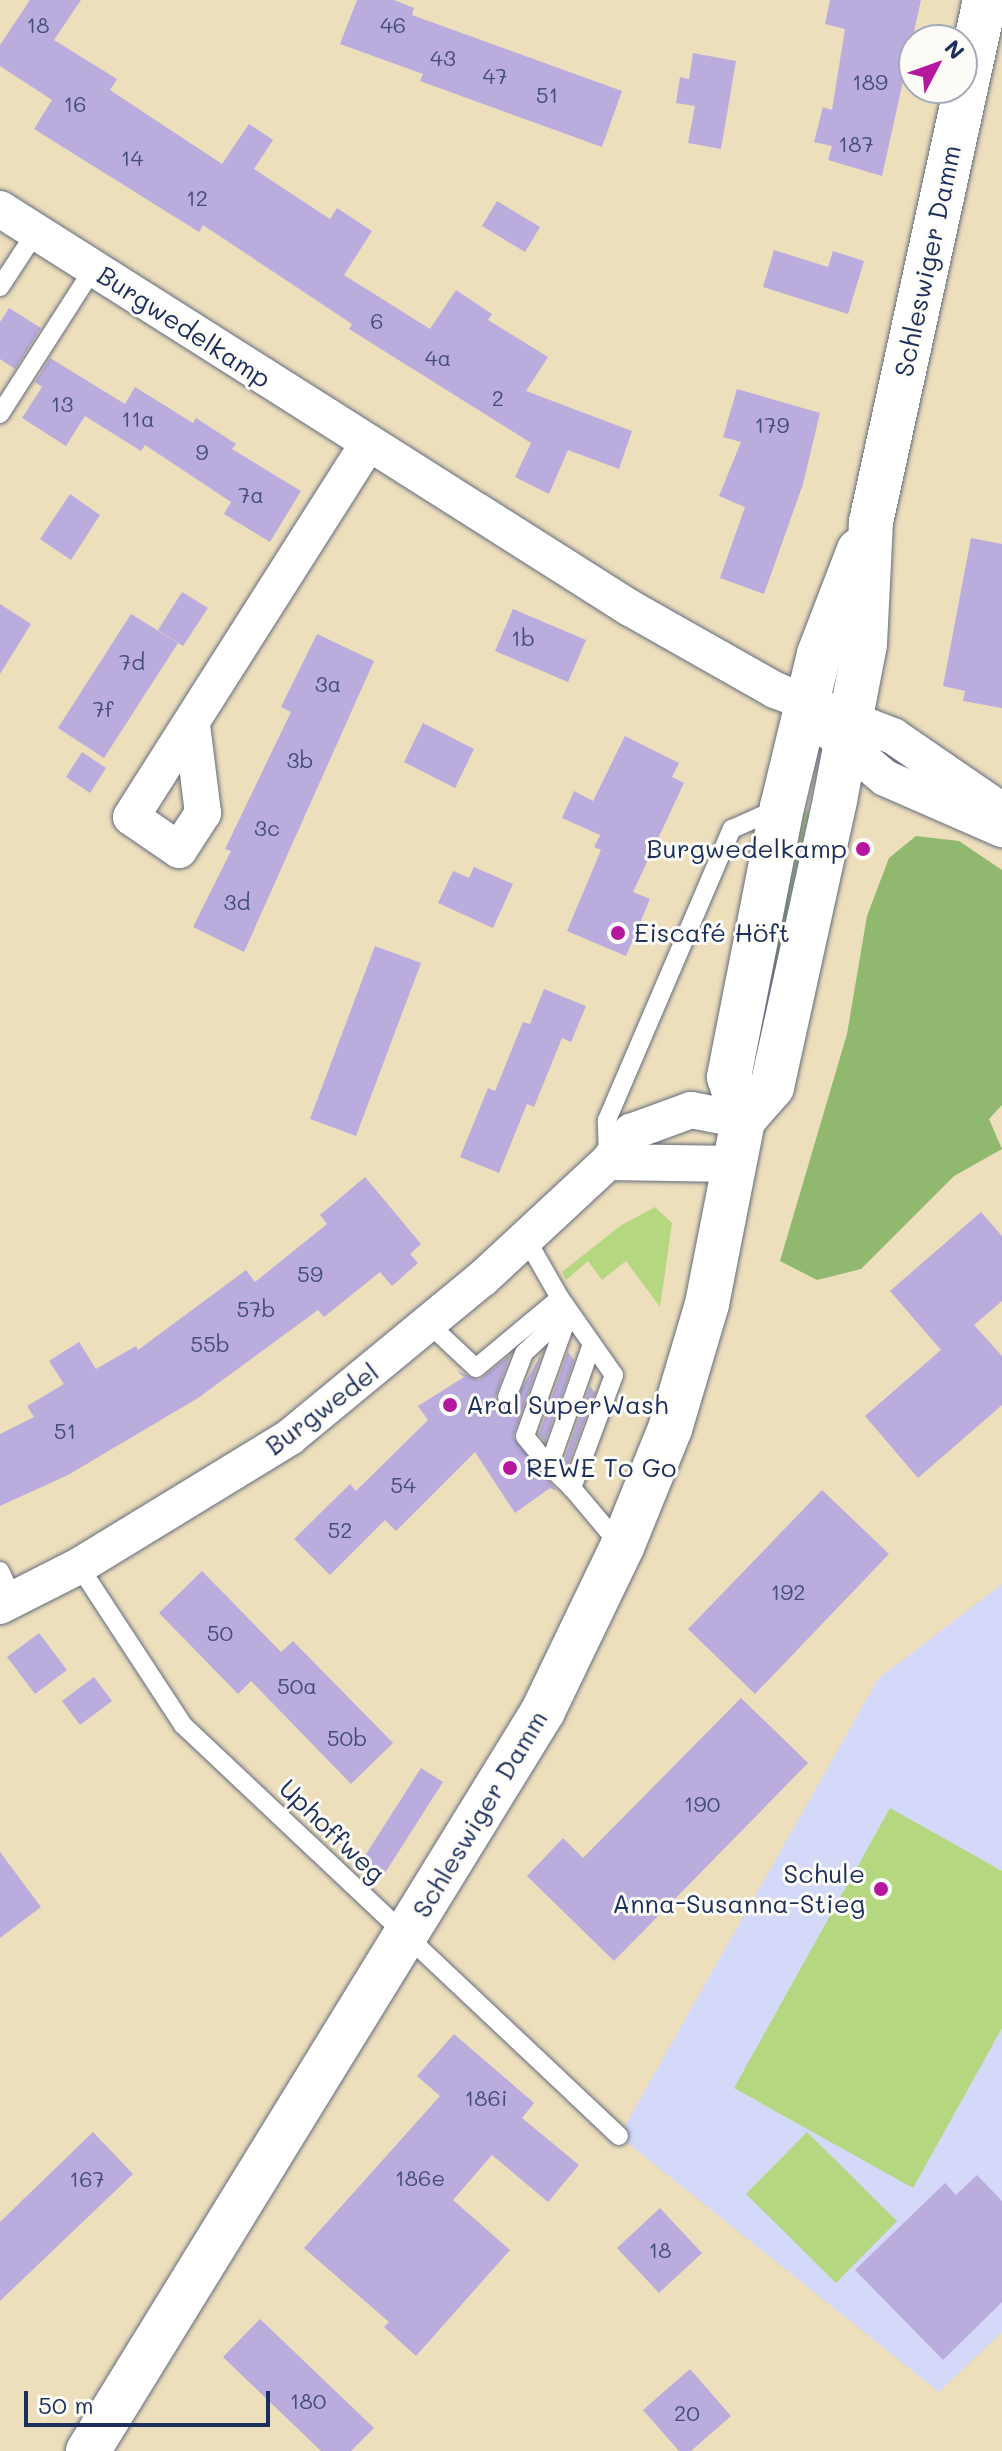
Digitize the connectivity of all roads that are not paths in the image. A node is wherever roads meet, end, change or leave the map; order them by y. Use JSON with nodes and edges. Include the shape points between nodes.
{"nodes":[{"id":1,"x":985,"y":0,"type":"edge"},
{"id":2,"x":0,"y":209,"type":"edge"},
{"id":3,"x":36,"y":232,"type":"junction"},
{"id":4,"x":93,"y":269,"type":"junction"},
{"id":5,"x":0,"y":287,"type":"edge"},
{"id":6,"x":0,"y":414,"type":"edge"},
{"id":7,"x":368,"y":444,"type":"junction"},
{"id":8,"x":871,"y":522,"type":"junction"},
{"id":9,"x":807,"y":705,"type":"junction"},
{"id":10,"x":192,"y":725,"type":"dead end"},
{"id":11,"x":847,"y":733,"type":"junction"},
{"id":12,"x":782,"y":807,"type":"junction"},
{"id":13,"x":1002,"y":811,"type":"edge"},
{"id":14,"x":1002,"y":829,"type":"edge"},
{"id":15,"x":743,"y":1120,"type":"junction"},
{"id":16,"x":608,"y":1162,"type":"junction"},
{"id":17,"x":734,"y":1164,"type":"junction"},
{"id":18,"x":525,"y":1237,"type":"junction"},
{"id":19,"x":565,"y":1305,"type":"junction"},
{"id":20,"x":429,"y":1324,"type":"junction"},
{"id":21,"x":591,"y":1347,"type":"junction"},
{"id":22,"x":489,"y":1357,"type":"junction"},
{"id":23,"x":520,"y":1364,"type":"junction"},
{"id":24,"x":549,"y":1369,"type":"junction"},
{"id":25,"x":507,"y":1397,"type":"dead end"},
{"id":26,"x":549,"y":1466,"type":"junction"},
{"id":27,"x":572,"y":1488,"type":"junction"},
{"id":28,"x":622,"y":1547,"type":"junction"},
{"id":29,"x":79,"y":1566,"type":"junction"},
{"id":30,"x":4,"y":1592,"type":"edge"},
{"id":31,"x":406,"y":1937,"type":"junction"},
{"id":32,"x":619,"y":2136,"type":"dead end"},
{"id":33,"x":88,"y":2451,"type":"edge"}],
"edges":[{"from":1,"to":8,"type":"main road","name":"Schleswiger Damm"},
{"from":2,"to":3,"type":"street","name":"Burgwedelkamp"},
{"from":3,"to":4,"type":"street","name":"Burgwedelkamp"},
{"from":3,"to":5,"type":"lane"},
{"from":4,"to":6,"type":"lane"},
{"from":4,"to":7,"type":"street","name":"Burgwedelkamp"},
{"from":7,"to":9,"type":"street","name":"Burgwedelkamp","via":[[630,608]]},
{"from":7,"to":10,"type":"street"},
{"from":8,"to":9,"type":"main road","name":"Schleswiger Damm","via":[[828,627]]},
{"from":8,"to":11,"type":"main road","name":"Schleswiger Damm","via":[[865,644]]},
{"from":9,"to":11,"type":"street"},
{"from":9,"to":12,"type":"main road","name":"Schleswiger Damm"},
{"from":11,"to":13,"type":"street","via":[[918,751]]},
{"from":11,"to":14,"type":"street","via":[[885,778]]},
{"from":11,"to":15,"type":"main road","name":"Schleswiger Damm","via":[[772,1087]]},
{"from":12,"to":15,"type":"main road","name":"Schleswiger Damm","via":[[729,1077]]},
{"from":12,"to":16,"type":"lane","via":[[732,829],[607,1120]]},
{"from":15,"to":16,"type":"street","name":"Burgwedel","via":[[691,1110],[631,1132]]},
{"from":15,"to":17,"type":"main road","name":"Schleswiger Damm"},
{"from":16,"to":17,"type":"street"},
{"from":16,"to":18,"type":"street","name":"Burgwedel"},
{"from":17,"to":28,"type":"main road","name":"Schleswiger Damm","via":[[691,1367]]},
{"from":18,"to":19,"type":"lane"},
{"from":18,"to":20,"type":"street","name":"Burgwedel"},
{"from":19,"to":21,"type":"lane"},
{"from":19,"to":22,"type":"lane"},
{"from":19,"to":23,"type":"lane"},
{"from":19,"to":24,"type":"lane"},
{"from":20,"to":22,"type":"lane","via":[[476,1368]]},
{"from":20,"to":29,"type":"street","name":"Burgwedel","via":[[290,1437]]},
{"from":21,"to":26,"type":"lane"},
{"from":21,"to":27,"type":"lane","via":[[614,1375]]},
{"from":22,"to":23,"type":"lane"},
{"from":23,"to":24,"type":"lane"},
{"from":23,"to":25,"type":"lane"},
{"from":24,"to":26,"type":"lane","via":[[525,1436]]},
{"from":26,"to":27,"type":"lane"},
{"from":27,"to":28,"type":"lane"},
{"from":28,"to":31,"type":"main road","name":"Schleswiger Damm","via":[[543,1711]]},
{"from":29,"to":30,"type":"street","name":"Burgwedel"},
{"from":29,"to":31,"type":"lane","name":"Uphoffweg","via":[[183,1725]]},
{"from":31,"to":32,"type":"lane","name":"Uphoffweg"},
{"from":31,"to":33,"type":"main road","name":"Schleswiger Damm"}]}
